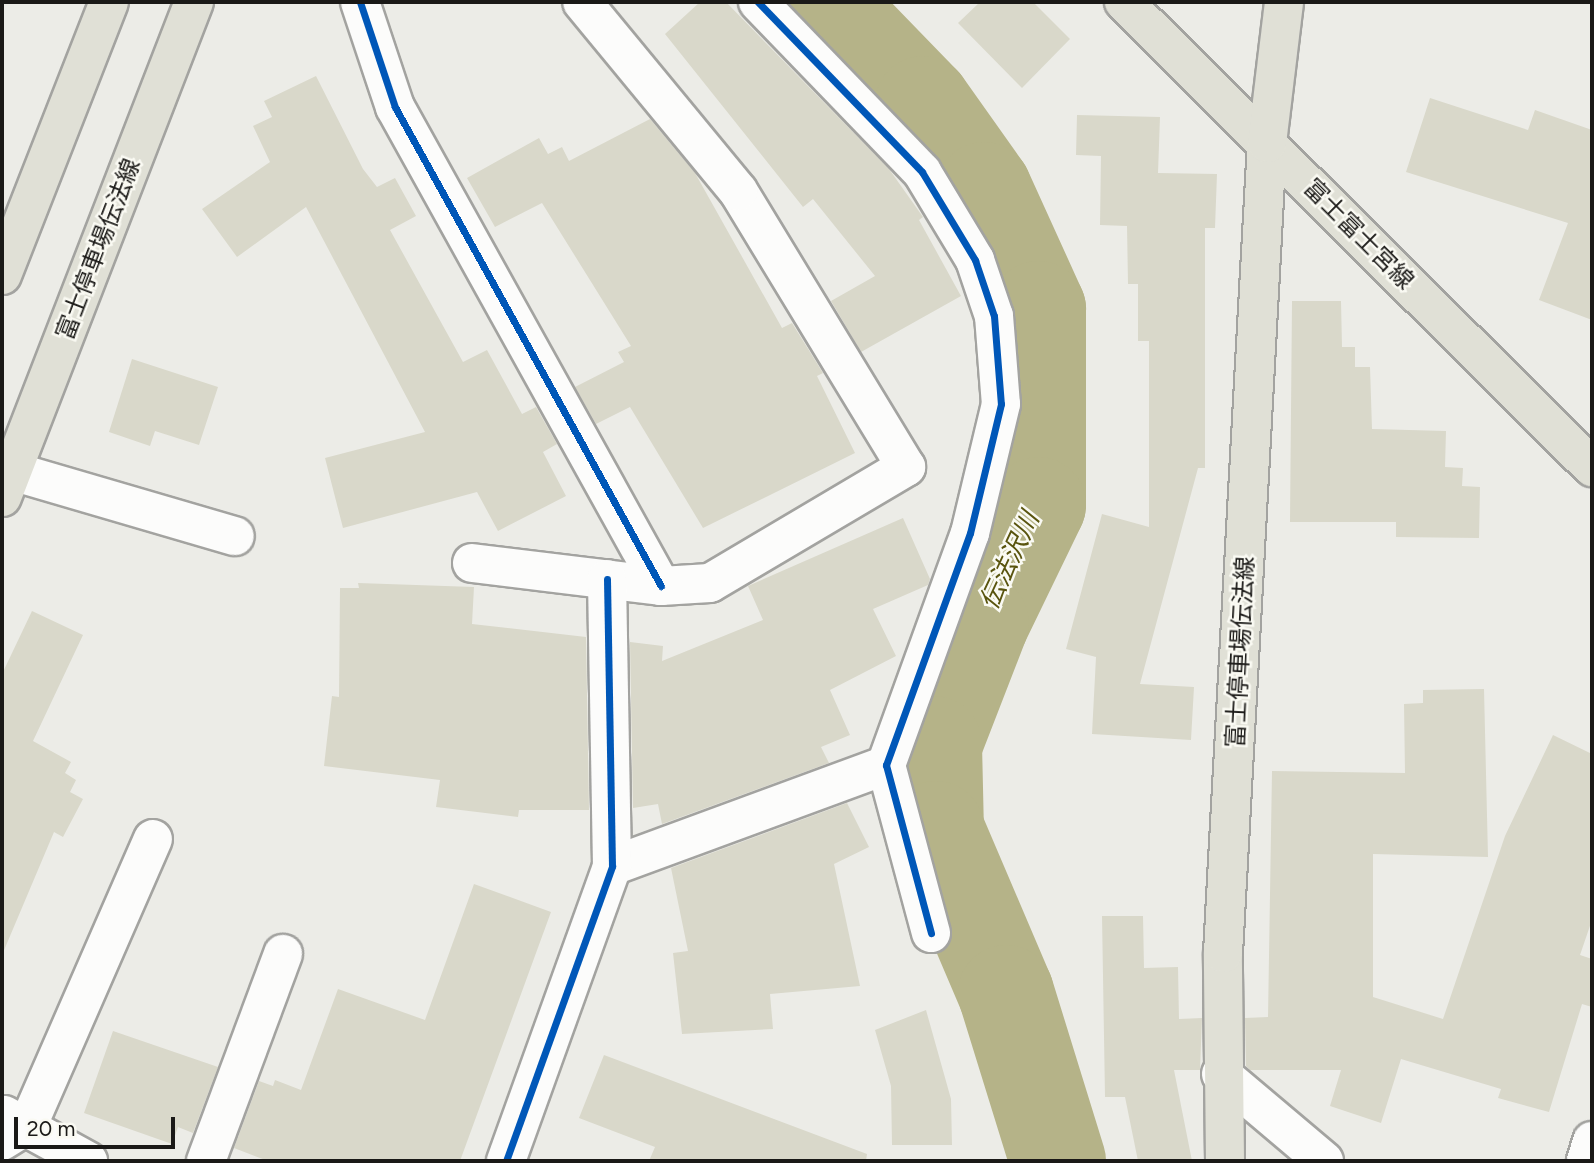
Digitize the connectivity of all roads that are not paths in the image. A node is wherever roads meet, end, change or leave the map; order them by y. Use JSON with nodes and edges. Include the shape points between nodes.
{"nodes":[{"id":1,"x":109,"y":2,"type":"edge"},
{"id":2,"x":194,"y":2,"type":"edge"},
{"id":3,"x":360,"y":2,"type":"edge"},
{"id":4,"x":582,"y":2,"type":"edge"},
{"id":5,"x":758,"y":2,"type":"edge"},
{"id":6,"x":1124,"y":2,"type":"edge"},
{"id":7,"x":1284,"y":2,"type":"edge"},
{"id":8,"x":1267,"y":143,"type":"junction"},
{"id":9,"x":2,"y":275,"type":"edge"},
{"id":10,"x":1592,"y":467,"type":"edge"},
{"id":11,"x":7,"y":484,"type":"edge"},
{"id":12,"x":235,"y":536,"type":"dead end"},
{"id":13,"x":472,"y":563,"type":"dead end"},
{"id":14,"x":607,"y":579,"type":"junction"},
{"id":15,"x":661,"y":586,"type":"junction"},
{"id":16,"x":886,"y":765,"type":"junction"},
{"id":17,"x":153,"y":839,"type":"dead end"},
{"id":18,"x":612,"y":866,"type":"junction"},
{"id":19,"x":932,"y":933,"type":"dead end"},
{"id":20,"x":283,"y":954,"type":"dead end"},
{"id":21,"x":1221,"y":1074,"type":"junction"},
{"id":22,"x":11,"y":1127,"type":"edge"},
{"id":23,"x":1592,"y":1141,"type":"edge"},
{"id":24,"x":88,"y":1161,"type":"edge"},
{"id":25,"x":206,"y":1161,"type":"edge"},
{"id":26,"x":506,"y":1161,"type":"edge"},
{"id":27,"x":1226,"y":1161,"type":"edge"},
{"id":28,"x":1324,"y":1161,"type":"edge"},
{"id":29,"x":1586,"y":1161,"type":"edge"}],
"edges":[{"from":1,"to":9,"type":"main road"},
{"from":2,"to":11,"type":"main road","name":"富士停車場伝法線"},
{"from":3,"to":15,"type":"street","via":[[395,107]]},
{"from":4,"to":15,"type":"street","via":[[738,191],[906,467],[710,583]]},
{"from":5,"to":16,"type":"street","via":[[922,172],[975,260],[994,316],[1001,404],[973,520]]},
{"from":6,"to":8,"type":"main road","name":"富士富士宮線"},
{"from":7,"to":8,"type":"main road","name":"富士停車場伝法線"},
{"from":8,"to":10,"type":"main road","name":"富士富士宮線"},
{"from":8,"to":21,"type":"main road","name":"富士停車場伝法線","via":[[1223,953]]},
{"from":11,"to":12,"type":"street"},
{"from":13,"to":14,"type":"street"},
{"from":14,"to":15,"type":"street"},
{"from":14,"to":18,"type":"street"},
{"from":16,"to":18,"type":"street"},
{"from":16,"to":19,"type":"street"},
{"from":17,"to":22,"type":"street"},
{"from":18,"to":26,"type":"street"},
{"from":20,"to":25,"type":"street"},
{"from":21,"to":27,"type":"main road","name":"富士停車場伝法線"},
{"from":21,"to":28,"type":"street"},
{"from":22,"to":24,"type":"street"},
{"from":23,"to":29,"type":"street"}]}
